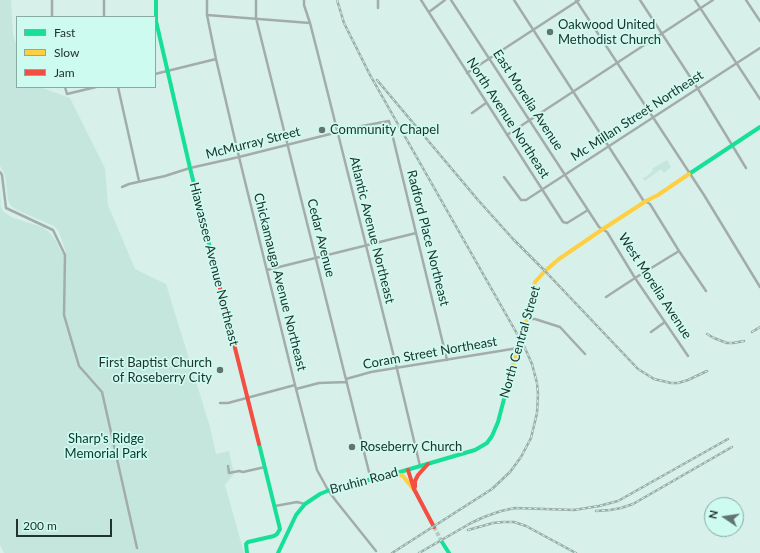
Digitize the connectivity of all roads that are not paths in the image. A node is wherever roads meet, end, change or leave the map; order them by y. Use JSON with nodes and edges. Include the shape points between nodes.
{"nodes":[{"id":1,"x":52,"y":0,"type":"edge"},
{"id":2,"x":104,"y":0,"type":"edge"},
{"id":3,"x":156,"y":0,"type":"edge"},
{"id":4,"x":207,"y":0,"type":"edge"},
{"id":5,"x":256,"y":0,"type":"edge"},
{"id":6,"x":304,"y":0,"type":"edge"},
{"id":7,"x":378,"y":0,"type":"edge"},
{"id":8,"x":421,"y":0,"type":"edge"},
{"id":9,"x":445,"y":0,"type":"edge"},
{"id":10,"x":451,"y":0,"type":"edge"},
{"id":11,"x":514,"y":0,"type":"edge"},
{"id":12,"x":577,"y":0,"type":"edge"},
{"id":13,"x":640,"y":0,"type":"edge"},
{"id":14,"x":696,"y":0,"type":"edge"},
{"id":15,"x":713,"y":0,"type":"edge"},
{"id":16,"x":746,"y":0,"type":"edge"},
{"id":17,"x":378,"y":8,"type":"dead end"},
{"id":18,"x":700,"y":8,"type":"junction"},
{"id":19,"x":429,"y":12,"type":"junction"},
{"id":20,"x":207,"y":15,"type":"junction"},
{"id":21,"x":52,"y":16,"type":"edge"},
{"id":22,"x":104,"y":16,"type":"edge"},
{"id":23,"x":256,"y":18,"type":"junction"},
{"id":24,"x":760,"y":22,"type":"edge"},
{"id":25,"x":310,"y":23,"type":"junction"},
{"id":26,"x":533,"y":30,"type":"junction"},
{"id":27,"x":662,"y":33,"type":"junction"},
{"id":28,"x":760,"y":48,"type":"edge"},
{"id":29,"x":216,"y":59,"type":"junction"},
{"id":30,"x":489,"y":59,"type":"junction"},
{"id":31,"x":617,"y":62,"type":"junction"},
{"id":32,"x":736,"y":64,"type":"junction"},
{"id":33,"x":167,"y":71,"type":"junction"},
{"id":34,"x":467,"y":73,"type":"junction"},
{"id":35,"x":156,"y":74,"type":"edge"},
{"id":36,"x":66,"y":88,"type":"edge"},
{"id":37,"x":92,"y":88,"type":"edge"},
{"id":38,"x":118,"y":88,"type":"edge"},
{"id":39,"x":698,"y":89,"type":"junction"},
{"id":40,"x":573,"y":91,"type":"junction"},
{"id":41,"x":760,"y":99,"type":"edge"},
{"id":42,"x":486,"y":103,"type":"junction"},
{"id":43,"x":472,"y":114,"type":"dead end"},
{"id":44,"x":653,"y":118,"type":"junction"},
{"id":45,"x":529,"y":120,"type":"junction"},
{"id":46,"x":389,"y":121,"type":"joint"},
{"id":47,"x":760,"y":128,"type":"edge"},
{"id":48,"x":338,"y":132,"type":"junction"},
{"id":49,"x":507,"y":135,"type":"junction"},
{"id":50,"x":288,"y":145,"type":"junction"},
{"id":51,"x":732,"y":145,"type":"junction"},
{"id":52,"x":609,"y":147,"type":"junction"},
{"id":53,"x":239,"y":157,"type":"junction"},
{"id":54,"x":190,"y":168,"type":"junction"},
{"id":55,"x":746,"y":168,"type":"dead end"},
{"id":56,"x":0,"y":172,"type":"edge"},
{"id":57,"x":690,"y":174,"type":"junction"},
{"id":58,"x":565,"y":175,"type":"junction"},
{"id":59,"x":504,"y":177,"type":"dead end"},
{"id":60,"x":139,"y":181,"type":"junction"},
{"id":61,"x":122,"y":187,"type":"dead end"},
{"id":62,"x":543,"y":190,"type":"junction"},
{"id":63,"x":646,"y":201,"type":"junction"},
{"id":64,"x":588,"y":210,"type":"junction"},
{"id":65,"x":603,"y":230,"type":"junction"},
{"id":66,"x":416,"y":233,"type":"junction"},
{"id":67,"x":366,"y":246,"type":"junction"},
{"id":68,"x":679,"y":251,"type":"junction"},
{"id":69,"x":316,"y":258,"type":"junction"},
{"id":70,"x":267,"y":270,"type":"junction"},
{"id":71,"x":635,"y":278,"type":"junction"},
{"id":72,"x":760,"y":287,"type":"edge"},
{"id":73,"x":706,"y":291,"type":"dead end"},
{"id":74,"x":606,"y":297,"type":"dead end"},
{"id":75,"x":527,"y":319,"type":"junction"},
{"id":76,"x":665,"y":322,"type":"junction"},
{"id":77,"x":651,"y":332,"type":"dead end"},
{"id":78,"x":518,"y":348,"type":"junction"},
{"id":79,"x":585,"y":354,"type":"dead end"},
{"id":80,"x":688,"y":356,"type":"dead end"},
{"id":81,"x":447,"y":360,"type":"junction"},
{"id":82,"x":397,"y":368,"type":"junction"},
{"id":83,"x":347,"y":381,"type":"junction"},
{"id":84,"x":295,"y":385,"type":"junction"},
{"id":85,"x":296,"y":389,"type":"junction"},
{"id":86,"x":247,"y":398,"type":"junction"},
{"id":87,"x":220,"y":403,"type":"dead end"},
{"id":88,"x":429,"y":463,"type":"junction"},
{"id":89,"x":228,"y":466,"type":"dead end"},
{"id":90,"x":420,"y":466,"type":"junction"},
{"id":91,"x":265,"y":467,"type":"junction"},
{"id":92,"x":408,"y":470,"type":"junction"},
{"id":93,"x":393,"y":474,"type":"junction"},
{"id":94,"x":371,"y":480,"type":"junction"},
{"id":95,"x":328,"y":490,"type":"junction"},
{"id":96,"x":415,"y":490,"type":"junction"},
{"id":97,"x":305,"y":504,"type":"junction"},
{"id":98,"x":275,"y":506,"type":"junction"},
{"id":99,"x":434,"y":527,"type":"tunnel mouth"},
{"id":100,"x":442,"y":542,"type":"tunnel mouth"},
{"id":101,"x":137,"y":548,"type":"dead end"},
{"id":102,"x":376,"y":551,"type":"dead end"},
{"id":103,"x":248,"y":553,"type":"edge"},
{"id":104,"x":278,"y":553,"type":"edge"},
{"id":105,"x":449,"y":553,"type":"edge"}],
"edges":[{"from":1,"to":21,"type":"street"},
{"from":2,"to":22,"type":"street"},
{"from":3,"to":33,"type":"street","name":"Hiawassee Avenue Northeast","via":[[156,22]]},
{"from":4,"to":20,"type":"street","name":"Chickamauga Avenue Northeast"},
{"from":5,"to":23,"type":"street","name":"Cedar Avenue"},
{"from":6,"to":25,"type":"street","name":"Atlantic Avenue Northeast"},
{"from":7,"to":17,"type":"street"},
{"from":8,"to":19,"type":"street","name":"North Avenue Northeast"},
{"from":9,"to":19,"type":"street"},
{"from":10,"to":30,"type":"street","name":"East Morelia Avenue"},
{"from":11,"to":26,"type":"street"},
{"from":12,"to":26,"type":"street"},
{"from":12,"to":31,"type":"street"},
{"from":13,"to":27,"type":"street"},
{"from":14,"to":18,"type":"street"},
{"from":15,"to":18,"type":"street"},
{"from":16,"to":24,"type":"street"},
{"from":18,"to":27,"type":"street"},
{"from":18,"to":32,"type":"street"},
{"from":19,"to":34,"type":"street","name":"North Avenue Northeast"},
{"from":20,"to":23,"type":"street"},
{"from":20,"to":29,"type":"street","name":"Chickamauga Avenue Northeast"},
{"from":23,"to":25,"type":"street"},
{"from":23,"to":50,"type":"street","name":"Cedar Avenue"},
{"from":25,"to":48,"type":"street","name":"Atlantic Avenue Northeast"},
{"from":26,"to":30,"type":"street"},
{"from":26,"to":40,"type":"street"},
{"from":27,"to":31,"type":"street"},
{"from":27,"to":39,"type":"street"},
{"from":28,"to":32,"type":"street","name":"Mc Millan Street Northeast"},
{"from":29,"to":33,"type":"street"},
{"from":29,"to":53,"type":"street","name":"Chickamauga Avenue Northeast"},
{"from":30,"to":34,"type":"street"},
{"from":30,"to":45,"type":"street","name":"East Morelia Avenue"},
{"from":31,"to":40,"type":"street"},
{"from":31,"to":44,"type":"street"},
{"from":32,"to":39,"type":"street","name":"Mc Millan Street Northeast"},
{"from":32,"to":41,"type":"street"},
{"from":33,"to":35,"type":"street"},
{"from":33,"to":54,"type":"street","name":"Hiawassee Avenue Northeast"},
{"from":34,"to":42,"type":"street","name":"North Avenue Northeast"},
{"from":36,"to":37,"type":"street","via":[[67,94]]},
{"from":38,"to":60,"type":"street"},
{"from":39,"to":44,"type":"street","name":"Mc Millan Street Northeast"},
{"from":39,"to":51,"type":"street"},
{"from":40,"to":45,"type":"street"},
{"from":40,"to":52,"type":"street"},
{"from":42,"to":43,"type":"street"},
{"from":42,"to":49,"type":"street","name":"North Avenue Northeast"},
{"from":44,"to":52,"type":"street","name":"Mc Millan Street Northeast"},
{"from":44,"to":57,"type":"street"},
{"from":45,"to":49,"type":"street"},
{"from":45,"to":58,"type":"street","name":"East Morelia Avenue"},
{"from":46,"to":48,"type":"street","name":"McMurray Street"},
{"from":46,"to":66,"type":"street","name":"Radford Place Northeast"},
{"from":47,"to":51,"type":"street","name":"North Central Street"},
{"from":48,"to":50,"type":"street","name":"McMurray Street"},
{"from":48,"to":67,"type":"street","name":"Atlantic Avenue Northeast"},
{"from":49,"to":62,"type":"street","name":"North Avenue Northeast"},
{"from":50,"to":53,"type":"street","name":"McMurray Street"},
{"from":50,"to":69,"type":"street","name":"Cedar Avenue"},
{"from":51,"to":55,"type":"street"},
{"from":51,"to":57,"type":"street","name":"North Central Street"},
{"from":52,"to":58,"type":"street","name":"Mc Millan Street Northeast"},
{"from":52,"to":63,"type":"street"},
{"from":53,"to":54,"type":"street","name":"McMurray Street"},
{"from":53,"to":70,"type":"street","name":"Chickamauga Avenue Northeast"},
{"from":54,"to":60,"type":"street","name":"McMurray Street"},
{"from":54,"to":86,"type":"street","name":"Hiawassee Avenue Northeast"},
{"from":56,"to":101,"type":"street","via":[[6,208],[53,230],[65,255],[64,315],[79,366],[102,392]]},
{"from":57,"to":63,"type":"street","name":"North Central Street"},
{"from":57,"to":72,"type":"street"},
{"from":58,"to":62,"type":"street","name":"Mc Millan Street Northeast"},
{"from":58,"to":64,"type":"street","name":"East Morelia Avenue"},
{"from":59,"to":62,"type":"street","name":"Mc Millan Street Northeast","via":[[521,200],[526,200]]},
{"from":60,"to":61,"type":"street","name":"McMurray Street"},
{"from":62,"to":64,"type":"street","name":"North Avenue Northeast","via":[[565,223]]},
{"from":63,"to":65,"type":"street","name":"North Central Street"},
{"from":63,"to":68,"type":"street"},
{"from":64,"to":65,"type":"street","name":"East Morelia Avenue"},
{"from":65,"to":71,"type":"street","name":"West Morelia Avenue","via":[[607,232]]},
{"from":65,"to":75,"type":"street","name":"North Central Street","via":[[559,259],[535,282]]},
{"from":66,"to":67,"type":"street"},
{"from":66,"to":81,"type":"street","name":"Radford Place Northeast"},
{"from":67,"to":69,"type":"street"},
{"from":67,"to":82,"type":"street","name":"Atlantic Avenue Northeast"},
{"from":68,"to":71,"type":"street"},
{"from":68,"to":73,"type":"street"},
{"from":69,"to":70,"type":"street"},
{"from":69,"to":83,"type":"street","name":"Cedar Avenue"},
{"from":70,"to":84,"type":"street","name":"Chickamauga Avenue Northeast"},
{"from":71,"to":74,"type":"street"},
{"from":71,"to":76,"type":"street","name":"West Morelia Avenue"},
{"from":75,"to":78,"type":"street","name":"North Central Street"},
{"from":75,"to":79,"type":"street","via":[[560,327]]},
{"from":76,"to":77,"type":"street"},
{"from":76,"to":80,"type":"street","name":"West Morelia Avenue"},
{"from":78,"to":81,"type":"street","name":"Coram Street Northeast"},
{"from":78,"to":88,"type":"street","name":"North Central Street","via":[[498,422],[490,440],[475,450]]},
{"from":81,"to":82,"type":"street","name":"Coram Street Northeast"},
{"from":82,"to":83,"type":"street","name":"Coram Street Northeast","via":[[371,372]]},
{"from":82,"to":90,"type":"street","name":"Atlantic Avenue Northeast"},
{"from":83,"to":85,"type":"street","name":"Coram Street Northeast","via":[[319,383]]},
{"from":83,"to":94,"type":"street","name":"Cedar Avenue"},
{"from":84,"to":85,"type":"street","name":"Chickamauga Avenue Northeast"},
{"from":84,"to":86,"type":"street"},
{"from":85,"to":95,"type":"street","name":"Chickamauga Avenue Northeast","via":[[317,470]]},
{"from":86,"to":87,"type":"street"},
{"from":86,"to":91,"type":"street","name":"Hiawassee Avenue Northeast"},
{"from":88,"to":90,"type":"street","name":"North Central Street"},
{"from":88,"to":96,"type":"street","via":[[418,475]]},
{"from":89,"to":91,"type":"street","via":[[230,473]]},
{"from":90,"to":92,"type":"street","name":"North Central Street"},
{"from":91,"to":98,"type":"street","name":"Hiawassee Avenue Northeast"},
{"from":92,"to":93,"type":"street","name":"Bruhin Road"},
{"from":92,"to":96,"type":"street"},
{"from":93,"to":94,"type":"street","name":"Bruhin Road"},
{"from":93,"to":96,"type":"street","via":[[403,476]]},
{"from":94,"to":95,"type":"street","name":"Bruhin Road"},
{"from":95,"to":97,"type":"street","name":"Bruhin Road"},
{"from":95,"to":102,"type":"street","name":"Chickamauga Avenue Northeast"},
{"from":96,"to":99,"type":"street"},
{"from":97,"to":98,"type":"street","via":[[297,502]]},
{"from":97,"to":104,"type":"street","name":"Bruhin Road","via":[[292,522]]},
{"from":98,"to":103,"type":"street","name":"Hiawassee Avenue Northeast","via":[[280,527],[278,534],[248,542]]},
{"from":100,"to":105,"type":"street"}]}
